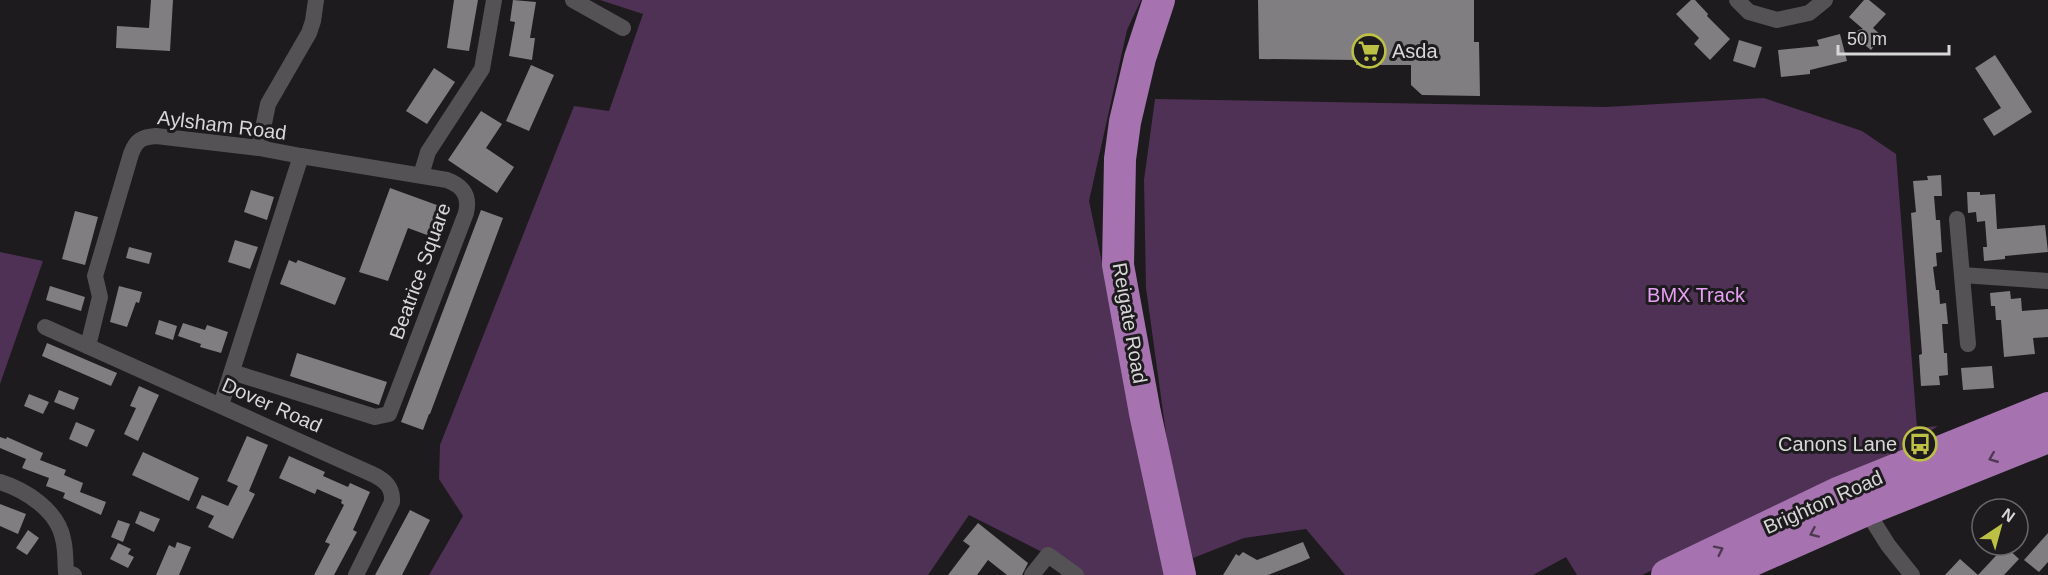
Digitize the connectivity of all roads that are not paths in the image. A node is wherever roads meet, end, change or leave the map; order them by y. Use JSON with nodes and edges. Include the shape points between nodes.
{"nodes":[{"id":1,"x":316,"y":0,"type":"edge"},
{"id":2,"x":494,"y":0,"type":"edge"},
{"id":3,"x":573,"y":0,"type":"edge"},
{"id":4,"x":1159,"y":0,"type":"edge"},
{"id":5,"x":1737,"y":0,"type":"edge"},
{"id":6,"x":1825,"y":0,"type":"edge"},
{"id":7,"x":623,"y":28,"type":"dead end"},
{"id":8,"x":259,"y":148,"type":"junction"},
{"id":9,"x":301,"y":156,"type":"junction"},
{"id":10,"x":421,"y":175,"type":"junction"},
{"id":11,"x":1957,"y":219,"type":"dead end"},
{"id":12,"x":1962,"y":275,"type":"junction"},
{"id":13,"x":2048,"y":281,"type":"edge"},
{"id":14,"x":45,"y":327,"type":"dead end"},
{"id":15,"x":1968,"y":344,"type":"dead end"},
{"id":16,"x":88,"y":346,"type":"junction"},
{"id":17,"x":232,"y":372,"type":"junction"},
{"id":18,"x":221,"y":405,"type":"junction"},
{"id":19,"x":2048,"y":408,"type":"edge"},
{"id":20,"x":2048,"y":436,"type":"edge"},
{"id":21,"x":0,"y":482,"type":"edge"},
{"id":22,"x":1861,"y":499,"type":"junction"},
{"id":23,"x":68,"y":574,"type":"edge"},
{"id":24,"x":1179,"y":574,"type":"edge"},
{"id":25,"x":356,"y":575,"type":"edge"},
{"id":26,"x":1032,"y":575,"type":"edge"},
{"id":27,"x":1076,"y":575,"type":"edge"},
{"id":28,"x":1667,"y":575,"type":"edge"},
{"id":29,"x":1719,"y":575,"type":"edge"},
{"id":30,"x":1912,"y":575,"type":"edge"}],
"edges":[{"from":1,"to":8,"type":"street","via":[[309,33],[268,104]]},
{"from":2,"to":10,"type":"street","via":[[482,69],[428,152]]},
{"from":3,"to":7,"type":"street"},
{"from":4,"to":24,"type":"highway","name":"Reigate Road","via":[[1125,122],[1120,159],[1118,265]]},
{"from":5,"to":6,"type":"street","via":[[1749,12],[1777,20],[1809,13]]},
{"from":8,"to":9,"type":"street","name":"Aylsham Road"},
{"from":8,"to":16,"type":"street","name":"Aylsham Road","via":[[156,136],[138,140],[96,276],[100,297]]},
{"from":9,"to":10,"type":"street","name":"Beatrice Square"},
{"from":9,"to":17,"type":"street"},
{"from":10,"to":17,"type":"street","name":"Beatrice Square","via":[[455,183],[465,193],[468,207],[389,414],[375,417]]},
{"from":11,"to":12,"type":"street"},
{"from":12,"to":13,"type":"street"},
{"from":12,"to":15,"type":"street"},
{"from":14,"to":16,"type":"street","name":"Dover Road"},
{"from":16,"to":18,"type":"street","name":"Dover Road"},
{"from":17,"to":18,"type":"street"},
{"from":18,"to":25,"type":"street","name":"Dover Road","via":[[387,482],[392,502]]},
{"from":19,"to":22,"type":"highway","name":"Brighton Road"},
{"from":20,"to":22,"type":"highway","name":"Brighton Road","one_way":true},
{"from":21,"to":23,"type":"street","via":[[24,492],[53,518],[63,538]]},
{"from":28,"to":22,"type":"highway","name":"Brighton Road","one_way":true,"via":[[1840,492]]},
{"from":22,"to":29,"type":"highway","name":"Brighton Road","one_way":true},
{"from":22,"to":30,"type":"street","via":[[1888,545]]},
{"from":26,"to":27,"type":"street","via":[[1048,555]]}]}
